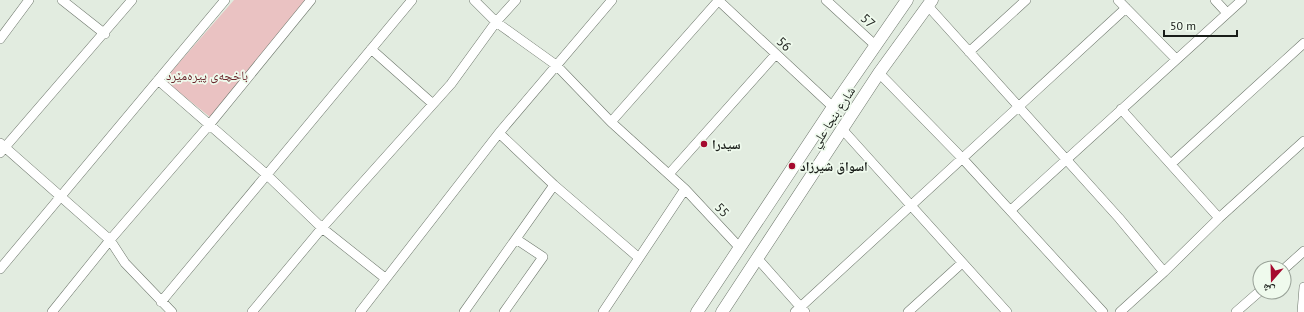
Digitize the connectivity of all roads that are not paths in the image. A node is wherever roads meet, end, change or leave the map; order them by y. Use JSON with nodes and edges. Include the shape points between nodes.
{"nodes":[{"id":1,"x":29,"y":0,"type":"edge"},
{"id":2,"x":62,"y":0,"type":"edge"},
{"id":3,"x":132,"y":0,"type":"edge"},
{"id":4,"x":226,"y":0,"type":"edge"},
{"id":5,"x":311,"y":0,"type":"edge"},
{"id":6,"x":412,"y":0,"type":"edge"},
{"id":7,"x":474,"y":0,"type":"edge"},
{"id":8,"x":516,"y":0,"type":"edge"},
{"id":9,"x":612,"y":0,"type":"edge"},
{"id":10,"x":718,"y":0,"type":"edge"},
{"id":11,"x":826,"y":0,"type":"edge"},
{"id":12,"x":907,"y":0,"type":"edge"},
{"id":13,"x":1026,"y":0,"type":"edge"},
{"id":14,"x":1118,"y":0,"type":"edge"},
{"id":15,"x":1215,"y":0,"type":"edge"},
{"id":16,"x":1242,"y":0,"type":"edge"},
{"id":17,"x":930,"y":3,"type":"edge"},
{"id":18,"x":1126,"y":8,"type":"junction"},
{"id":19,"x":1227,"y":13,"type":"junction"},
{"id":20,"x":496,"y":22,"type":"junction"},
{"id":21,"x":104,"y":34,"type":"junction"},
{"id":22,"x":0,"y":39,"type":"edge"},
{"id":23,"x":1304,"y":43,"type":"edge"},
{"id":24,"x":876,"y":45,"type":"junction"},
{"id":25,"x":371,"y":49,"type":"junction"},
{"id":26,"x":969,"y":52,"type":"junction"},
{"id":27,"x":776,"y":54,"type":"junction"},
{"id":28,"x":1176,"y":59,"type":"junction"},
{"id":29,"x":556,"y":65,"type":"junction"},
{"id":30,"x":879,"y":73,"type":"junction"},
{"id":31,"x":158,"y":80,"type":"junction"},
{"id":32,"x":433,"y":104,"type":"junction"},
{"id":33,"x":833,"y":107,"type":"junction"},
{"id":34,"x":1018,"y":107,"type":"junction"},
{"id":35,"x":1121,"y":109,"type":"junction"},
{"id":36,"x":612,"y":122,"type":"junction"},
{"id":37,"x":210,"y":124,"type":"junction"},
{"id":38,"x":842,"y":129,"type":"junction"},
{"id":39,"x":499,"y":133,"type":"junction"},
{"id":40,"x":1304,"y":141,"type":"edge"},
{"id":41,"x":2,"y":147,"type":"edge"},
{"id":42,"x":962,"y":158,"type":"junction"},
{"id":43,"x":1066,"y":159,"type":"junction"},
{"id":44,"x":1171,"y":164,"type":"junction"},
{"id":45,"x":266,"y":174,"type":"junction"},
{"id":46,"x":668,"y":174,"type":"junction"},
{"id":47,"x":554,"y":185,"type":"junction"},
{"id":48,"x":685,"y":189,"type":"junction"},
{"id":49,"x":60,"y":196,"type":"junction"},
{"id":50,"x":911,"y":206,"type":"junction"},
{"id":51,"x":765,"y":210,"type":"junction"},
{"id":52,"x":1011,"y":210,"type":"junction"},
{"id":53,"x":1219,"y":218,"type":"junction"},
{"id":54,"x":782,"y":220,"type":"junction"},
{"id":55,"x":322,"y":228,"type":"junction"},
{"id":56,"x":516,"y":239,"type":"junction"},
{"id":57,"x":110,"y":240,"type":"junction"},
{"id":58,"x":740,"y":248,"type":"junction"},
{"id":59,"x":1304,"y":251,"type":"edge"},
{"id":60,"x":639,"y":258,"type":"junction"},
{"id":61,"x":757,"y":258,"type":"junction"},
{"id":62,"x":1292,"y":262,"type":"edge"},
{"id":63,"x":962,"y":263,"type":"junction"},
{"id":64,"x":0,"y":269,"type":"edge"},
{"id":65,"x":1164,"y":272,"type":"junction"},
{"id":66,"x":385,"y":278,"type":"junction"},
{"id":67,"x":1304,"y":287,"type":"edge"},
{"id":68,"x":1252,"y":297,"type":"edge"},
{"id":69,"x":161,"y":302,"type":"junction"},
{"id":70,"x":800,"y":310,"type":"edge"},
{"id":71,"x":53,"y":311,"type":"edge"},
{"id":72,"x":172,"y":312,"type":"edge"},
{"id":73,"x":252,"y":312,"type":"edge"},
{"id":74,"x":360,"y":312,"type":"edge"},
{"id":75,"x":464,"y":312,"type":"edge"},
{"id":76,"x":504,"y":312,"type":"edge"},
{"id":77,"x":602,"y":312,"type":"edge"},
{"id":78,"x":697,"y":312,"type":"edge"},
{"id":79,"x":722,"y":312,"type":"edge"},
{"id":80,"x":908,"y":312,"type":"edge"},
{"id":81,"x":1007,"y":312,"type":"edge"},
{"id":82,"x":1103,"y":312,"type":"edge"},
{"id":83,"x":1120,"y":312,"type":"edge"},
{"id":84,"x":1236,"y":312,"type":"edge"},
{"id":85,"x":1302,"y":312,"type":"edge"}],
"edges":[{"from":1,"to":22,"type":"street"},
{"from":2,"to":21,"type":"street"},
{"from":3,"to":21,"type":"street"},
{"from":4,"to":31,"type":"street"},
{"from":5,"to":37,"type":"street"},
{"from":6,"to":25,"type":"street"},
{"from":7,"to":20,"type":"street","name":"55"},
{"from":8,"to":20,"type":"street"},
{"from":9,"to":29,"type":"street"},
{"from":10,"to":27,"type":"street","name":"56"},
{"from":10,"to":36,"type":"street"},
{"from":11,"to":24,"type":"street","name":"57"},
{"from":12,"to":24,"type":"main road","name":"شارع بنجا علي"},
{"from":13,"to":26,"type":"street"},
{"from":14,"to":18,"type":"street"},
{"from":15,"to":19,"type":"street"},
{"from":16,"to":19,"type":"street"},
{"from":17,"to":26,"type":"street"},
{"from":17,"to":30,"type":"main road","name":"شارع بنجا علي"},
{"from":18,"to":28,"type":"street"},
{"from":18,"to":34,"type":"street"},
{"from":19,"to":28,"type":"street"},
{"from":20,"to":29,"type":"street","name":"55"},
{"from":20,"to":32,"type":"street","via":[[451,84]]},
{"from":21,"to":41,"type":"street"},
{"from":23,"to":44,"type":"street"},
{"from":24,"to":33,"type":"main road","name":"شارع بنجا علي"},
{"from":25,"to":32,"type":"street"},
{"from":25,"to":45,"type":"street"},
{"from":26,"to":34,"type":"street"},
{"from":27,"to":33,"type":"street","name":"56"},
{"from":27,"to":46,"type":"street"},
{"from":28,"to":35,"type":"street"},
{"from":29,"to":36,"type":"street","name":"55"},
{"from":29,"to":39,"type":"street"},
{"from":30,"to":38,"type":"main road","name":"شارع بنجا علي"},
{"from":30,"to":42,"type":"street"},
{"from":31,"to":37,"type":"street"},
{"from":31,"to":49,"type":"street"},
{"from":32,"to":55,"type":"street"},
{"from":33,"to":51,"type":"main road","name":"شارع بنجا علي"},
{"from":34,"to":42,"type":"street"},
{"from":34,"to":43,"type":"street"},
{"from":35,"to":43,"type":"street"},
{"from":35,"to":44,"type":"street"},
{"from":36,"to":46,"type":"street","name":"55"},
{"from":37,"to":45,"type":"street"},
{"from":37,"to":57,"type":"street"},
{"from":38,"to":50,"type":"street"},
{"from":38,"to":54,"type":"main road","name":"شارع بنجا علي"},
{"from":39,"to":47,"type":"street"},
{"from":39,"to":66,"type":"street"},
{"from":40,"to":53,"type":"street"},
{"from":41,"to":49,"type":"street"},
{"from":42,"to":50,"type":"street"},
{"from":42,"to":52,"type":"street"},
{"from":43,"to":52,"type":"street"},
{"from":43,"to":65,"type":"street"},
{"from":44,"to":53,"type":"street"},
{"from":45,"to":55,"type":"street"},
{"from":45,"to":69,"type":"street"},
{"from":46,"to":48,"type":"street","name":"55"},
{"from":47,"to":56,"type":"street"},
{"from":47,"to":60,"type":"street"},
{"from":48,"to":58,"type":"street","name":"55"},
{"from":48,"to":60,"type":"street"},
{"from":49,"to":57,"type":"street"},
{"from":49,"to":64,"type":"street"},
{"from":50,"to":63,"type":"street"},
{"from":50,"to":70,"type":"street"},
{"from":51,"to":54,"type":"main road"},
{"from":51,"to":58,"type":"main road","name":"شارع بنجا علي"},
{"from":52,"to":82,"type":"street"},
{"from":53,"to":65,"type":"street"},
{"from":54,"to":61,"type":"main road","name":"شارع بنجا علي"},
{"from":55,"to":66,"type":"street"},
{"from":55,"to":73,"type":"street"},
{"from":56,"to":75,"type":"street"},
{"from":56,"to":76,"type":"street","via":[[542,257]]},
{"from":57,"to":69,"type":"street","via":[[125,263]]},
{"from":57,"to":71,"type":"street"},
{"from":58,"to":78,"type":"main road","name":"شارع بنجا علي"},
{"from":59,"to":62,"type":"street"},
{"from":60,"to":77,"type":"street"},
{"from":61,"to":70,"type":"street"},
{"from":61,"to":79,"type":"main road","name":"شارع بنجا علي"},
{"from":63,"to":80,"type":"street"},
{"from":63,"to":81,"type":"street"},
{"from":65,"to":83,"type":"street"},
{"from":66,"to":74,"type":"street"},
{"from":67,"to":85,"type":"street"},
{"from":68,"to":84,"type":"street"},
{"from":69,"to":72,"type":"street"}]}
